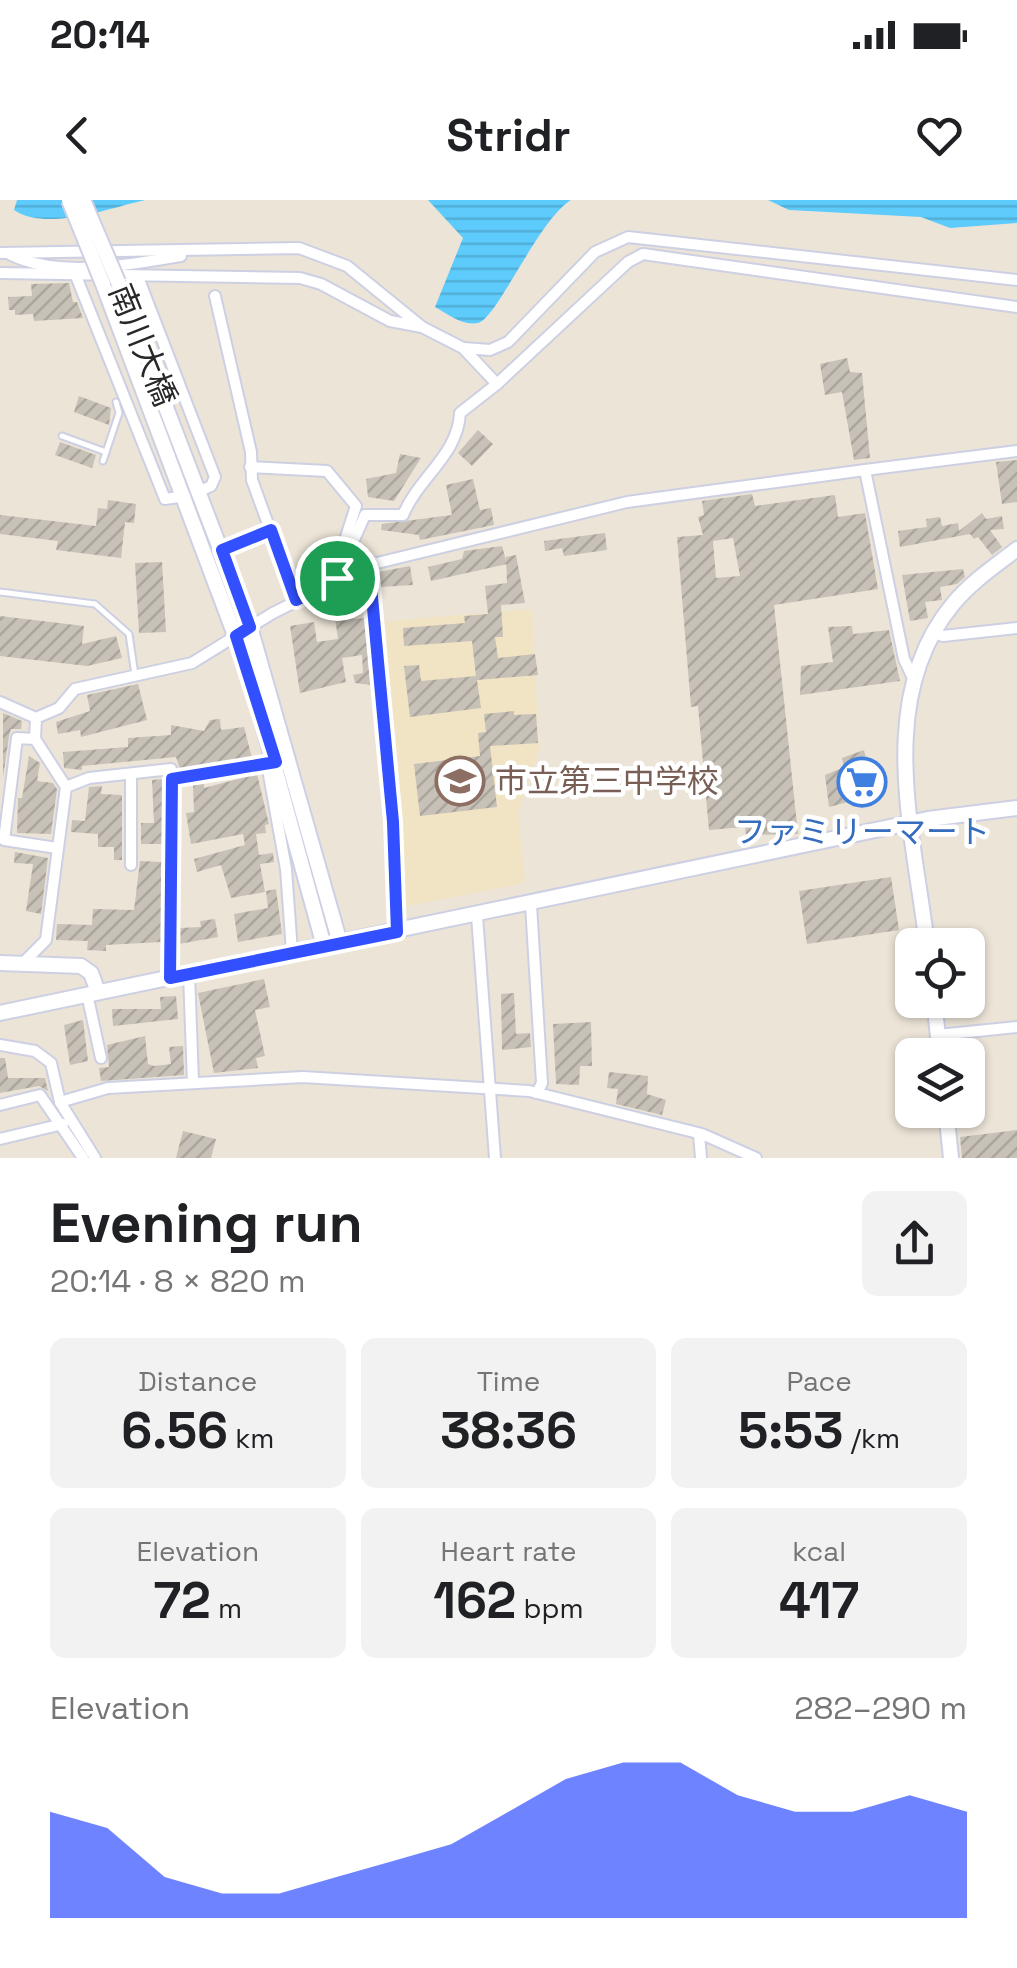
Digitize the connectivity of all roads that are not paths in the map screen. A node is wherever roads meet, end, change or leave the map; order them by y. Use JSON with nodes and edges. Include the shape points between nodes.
{"nodes":[{"id":1,"x":69,"y":200,"type":"edge"},
{"id":2,"x":83,"y":200,"type":"edge"},
{"id":3,"x":4,"y":254,"type":"edge"},
{"id":4,"x":0,"y":273,"type":"edge"},
{"id":5,"x":76,"y":276,"type":"junction"},
{"id":6,"x":138,"y":277,"type":"junction"},
{"id":7,"x":1017,"y":280,"type":"edge"},
{"id":8,"x":111,"y":283,"type":"junction"},
{"id":9,"x":215,"y":296,"type":"dead end"},
{"id":10,"x":1017,"y":307,"type":"edge"},
{"id":11,"x":422,"y":327,"type":"junction"},
{"id":12,"x":463,"y":348,"type":"junction"},
{"id":13,"x":497,"y":384,"type":"junction"},
{"id":14,"x":106,"y":398,"type":"dead end"},
{"id":15,"x":121,"y":401,"type":"junction"},
{"id":16,"x":62,"y":436,"type":"dead end"},
{"id":17,"x":1017,"y":451,"type":"edge"},
{"id":18,"x":106,"y":452,"type":"junction"},
{"id":19,"x":103,"y":461,"type":"dead end"},
{"id":20,"x":250,"y":467,"type":"junction"},
{"id":21,"x":865,"y":470,"type":"junction"},
{"id":22,"x":193,"y":494,"type":"junction"},
{"id":23,"x":271,"y":530,"type":"junction"},
{"id":24,"x":350,"y":545,"type":"junction"},
{"id":25,"x":1017,"y":549,"type":"edge"},
{"id":26,"x":222,"y":550,"type":"junction"},
{"id":27,"x":369,"y":565,"type":"junction"},
{"id":28,"x":337,"y":578,"type":"junction"},
{"id":29,"x":0,"y":592,"type":"edge"},
{"id":30,"x":296,"y":600,"type":"junction"},
{"id":31,"x":250,"y":627,"type":"junction"},
{"id":32,"x":1017,"y":628,"type":"edge"},
{"id":33,"x":932,"y":632,"type":"junction"},
{"id":34,"x":236,"y":636,"type":"junction"},
{"id":35,"x":135,"y":676,"type":"junction"},
{"id":36,"x":913,"y":678,"type":"junction"},
{"id":37,"x":0,"y":702,"type":"edge"},
{"id":38,"x":36,"y":718,"type":"junction"},
{"id":39,"x":35,"y":739,"type":"junction"},
{"id":40,"x":272,"y":763,"type":"junction"},
{"id":41,"x":131,"y":776,"type":"junction"},
{"id":42,"x":172,"y":779,"type":"junction"},
{"id":43,"x":66,"y":787,"type":"junction"},
{"id":44,"x":282,"y":800,"type":"junction"},
{"id":45,"x":1017,"y":808,"type":"edge"},
{"id":46,"x":912,"y":823,"type":"junction"},
{"id":47,"x":57,"y":848,"type":"junction"},
{"id":48,"x":130,"y":865,"type":"dead end"},
{"id":49,"x":530,"y":905,"type":"junction"},
{"id":50,"x":477,"y":916,"type":"junction"},
{"id":51,"x":925,"y":928,"type":"edge"},
{"id":52,"x":397,"y":932,"type":"junction"},
{"id":53,"x":340,"y":943,"type":"junction"},
{"id":54,"x":324,"y":946,"type":"junction"},
{"id":55,"x":292,"y":952,"type":"junction"},
{"id":56,"x":0,"y":962,"type":"edge"},
{"id":57,"x":23,"y":964,"type":"junction"},
{"id":58,"x":189,"y":974,"type":"junction"},
{"id":59,"x":170,"y":978,"type":"junction"},
{"id":60,"x":92,"y":993,"type":"junction"},
{"id":61,"x":0,"y":1013,"type":"edge"},
{"id":62,"x":936,"y":1018,"type":"edge"},
{"id":63,"x":1017,"y":1026,"type":"edge"},
{"id":64,"x":938,"y":1035,"type":"junction"},
{"id":65,"x":938,"y":1038,"type":"edge"},
{"id":66,"x":0,"y":1045,"type":"edge"},
{"id":67,"x":100,"y":1058,"type":"dead end"},
{"id":68,"x":194,"y":1082,"type":"junction"},
{"id":69,"x":488,"y":1092,"type":"junction"},
{"id":70,"x":537,"y":1093,"type":"junction"},
{"id":71,"x":60,"y":1102,"type":"junction"},
{"id":72,"x":0,"y":1104,"type":"edge"},
{"id":73,"x":63,"y":1124,"type":"junction"},
{"id":74,"x":948,"y":1128,"type":"edge"},
{"id":75,"x":700,"y":1134,"type":"junction"},
{"id":76,"x":0,"y":1139,"type":"edge"},
{"id":77,"x":84,"y":1158,"type":"edge"},
{"id":78,"x":95,"y":1158,"type":"edge"},
{"id":79,"x":495,"y":1158,"type":"edge"},
{"id":80,"x":701,"y":1158,"type":"edge"},
{"id":81,"x":756,"y":1158,"type":"edge"},
{"id":82,"x":950,"y":1158,"type":"edge"}],
"edges":[{"from":1,"to":8,"type":"street","name":"南川大橋","bridge":true},
{"from":2,"to":8,"type":"street","name":"南川大橋","bridge":true},
{"from":3,"to":11,"type":"street","via":[[74,266],[134,264],[196,251],[315,251],[347,266]]},
{"from":4,"to":5,"type":"street"},
{"from":5,"to":6,"type":"street"},
{"from":5,"to":15,"type":"street"},
{"from":6,"to":11,"type":"street","via":[[300,278],[390,321]]},
{"from":6,"to":22,"type":"street","via":[[215,477],[212,486]]},
{"from":7,"to":12,"type":"street","via":[[628,237],[595,252],[508,342],[490,350]]},
{"from":8,"to":22,"type":"street"},
{"from":9,"to":20,"type":"street"},
{"from":10,"to":13,"type":"street","via":[[643,254]]},
{"from":11,"to":12,"type":"street"},
{"from":12,"to":13,"type":"street"},
{"from":13,"to":24,"type":"street","via":[[460,413],[459,436],[414,490],[403,515],[365,515]]},
{"from":14,"to":15,"type":"lane"},
{"from":15,"to":18,"type":"lane"},
{"from":15,"to":22,"type":"street","via":[[165,500]]},
{"from":16,"to":18,"type":"lane"},
{"from":17,"to":21,"type":"street"},
{"from":18,"to":19,"type":"lane"},
{"from":20,"to":23,"type":"street"},
{"from":20,"to":24,"type":"street","via":[[326,470],[356,506],[346,537]]},
{"from":21,"to":27,"type":"street","via":[[570,513]]},
{"from":21,"to":36,"type":"street"},
{"from":22,"to":26,"type":"street"},
{"from":22,"to":34,"type":"street"},
{"from":23,"to":26,"type":"street"},
{"from":23,"to":30,"type":"street"},
{"from":24,"to":28,"type":"street"},
{"from":25,"to":33,"type":"street","via":[[960,595]]},
{"from":26,"to":31,"type":"street"},
{"from":27,"to":28,"type":"street"},
{"from":27,"to":52,"type":"street"},
{"from":28,"to":30,"type":"street"},
{"from":29,"to":35,"type":"lane","via":[[95,604],[129,634]]},
{"from":30,"to":31,"type":"street"},
{"from":31,"to":34,"type":"street"},
{"from":31,"to":53,"type":"street"},
{"from":32,"to":33,"type":"street"},
{"from":33,"to":36,"type":"street"},
{"from":34,"to":35,"type":"street","via":[[192,663]]},
{"from":34,"to":40,"type":"street"},
{"from":35,"to":38,"type":"street","via":[[76,689]]},
{"from":36,"to":46,"type":"street","via":[[904,734]]},
{"from":37,"to":38,"type":"street"},
{"from":38,"to":39,"type":"street"},
{"from":39,"to":43,"type":"street"},
{"from":39,"to":47,"type":"street","via":[[17,738],[4,840]]},
{"from":40,"to":42,"type":"street"},
{"from":40,"to":44,"type":"street"},
{"from":41,"to":42,"type":"street","via":[[170,770]]},
{"from":41,"to":43,"type":"street","via":[[89,778]]},
{"from":41,"to":48,"type":"street"},
{"from":42,"to":59,"type":"street"},
{"from":43,"to":47,"type":"street"},
{"from":44,"to":54,"type":"street"},
{"from":44,"to":55,"type":"street"},
{"from":45,"to":46,"type":"street"},
{"from":46,"to":49,"type":"street"},
{"from":46,"to":51,"type":"street"},
{"from":47,"to":57,"type":"street","via":[[46,940]]},
{"from":49,"to":50,"type":"street"},
{"from":49,"to":70,"type":"street","via":[[542,1083]]},
{"from":50,"to":52,"type":"street"},
{"from":50,"to":69,"type":"street"},
{"from":52,"to":53,"type":"street"},
{"from":53,"to":54,"type":"street"},
{"from":54,"to":55,"type":"street"},
{"from":55,"to":58,"type":"street"},
{"from":56,"to":57,"type":"street"},
{"from":57,"to":60,"type":"street","via":[[81,966],[90,973]]},
{"from":58,"to":59,"type":"street"},
{"from":58,"to":68,"type":"street"},
{"from":59,"to":60,"type":"street"},
{"from":60,"to":61,"type":"street"},
{"from":60,"to":67,"type":"street"},
{"from":62,"to":64,"type":"street"},
{"from":63,"to":64,"type":"street"},
{"from":64,"to":65,"type":"street"},
{"from":66,"to":71,"type":"street","via":[[35,1050],[51,1063]]},
{"from":68,"to":69,"type":"street","via":[[357,1078]]},
{"from":68,"to":71,"type":"street","via":[[94,1090]]},
{"from":69,"to":70,"type":"street"},
{"from":69,"to":79,"type":"street"},
{"from":70,"to":75,"type":"street"},
{"from":71,"to":78,"type":"street"},
{"from":72,"to":73,"type":"street","via":[[40,1095]]},
{"from":73,"to":76,"type":"street"},
{"from":73,"to":77,"type":"street"},
{"from":74,"to":82,"type":"street"},
{"from":75,"to":80,"type":"street"},
{"from":75,"to":81,"type":"street"}]}
